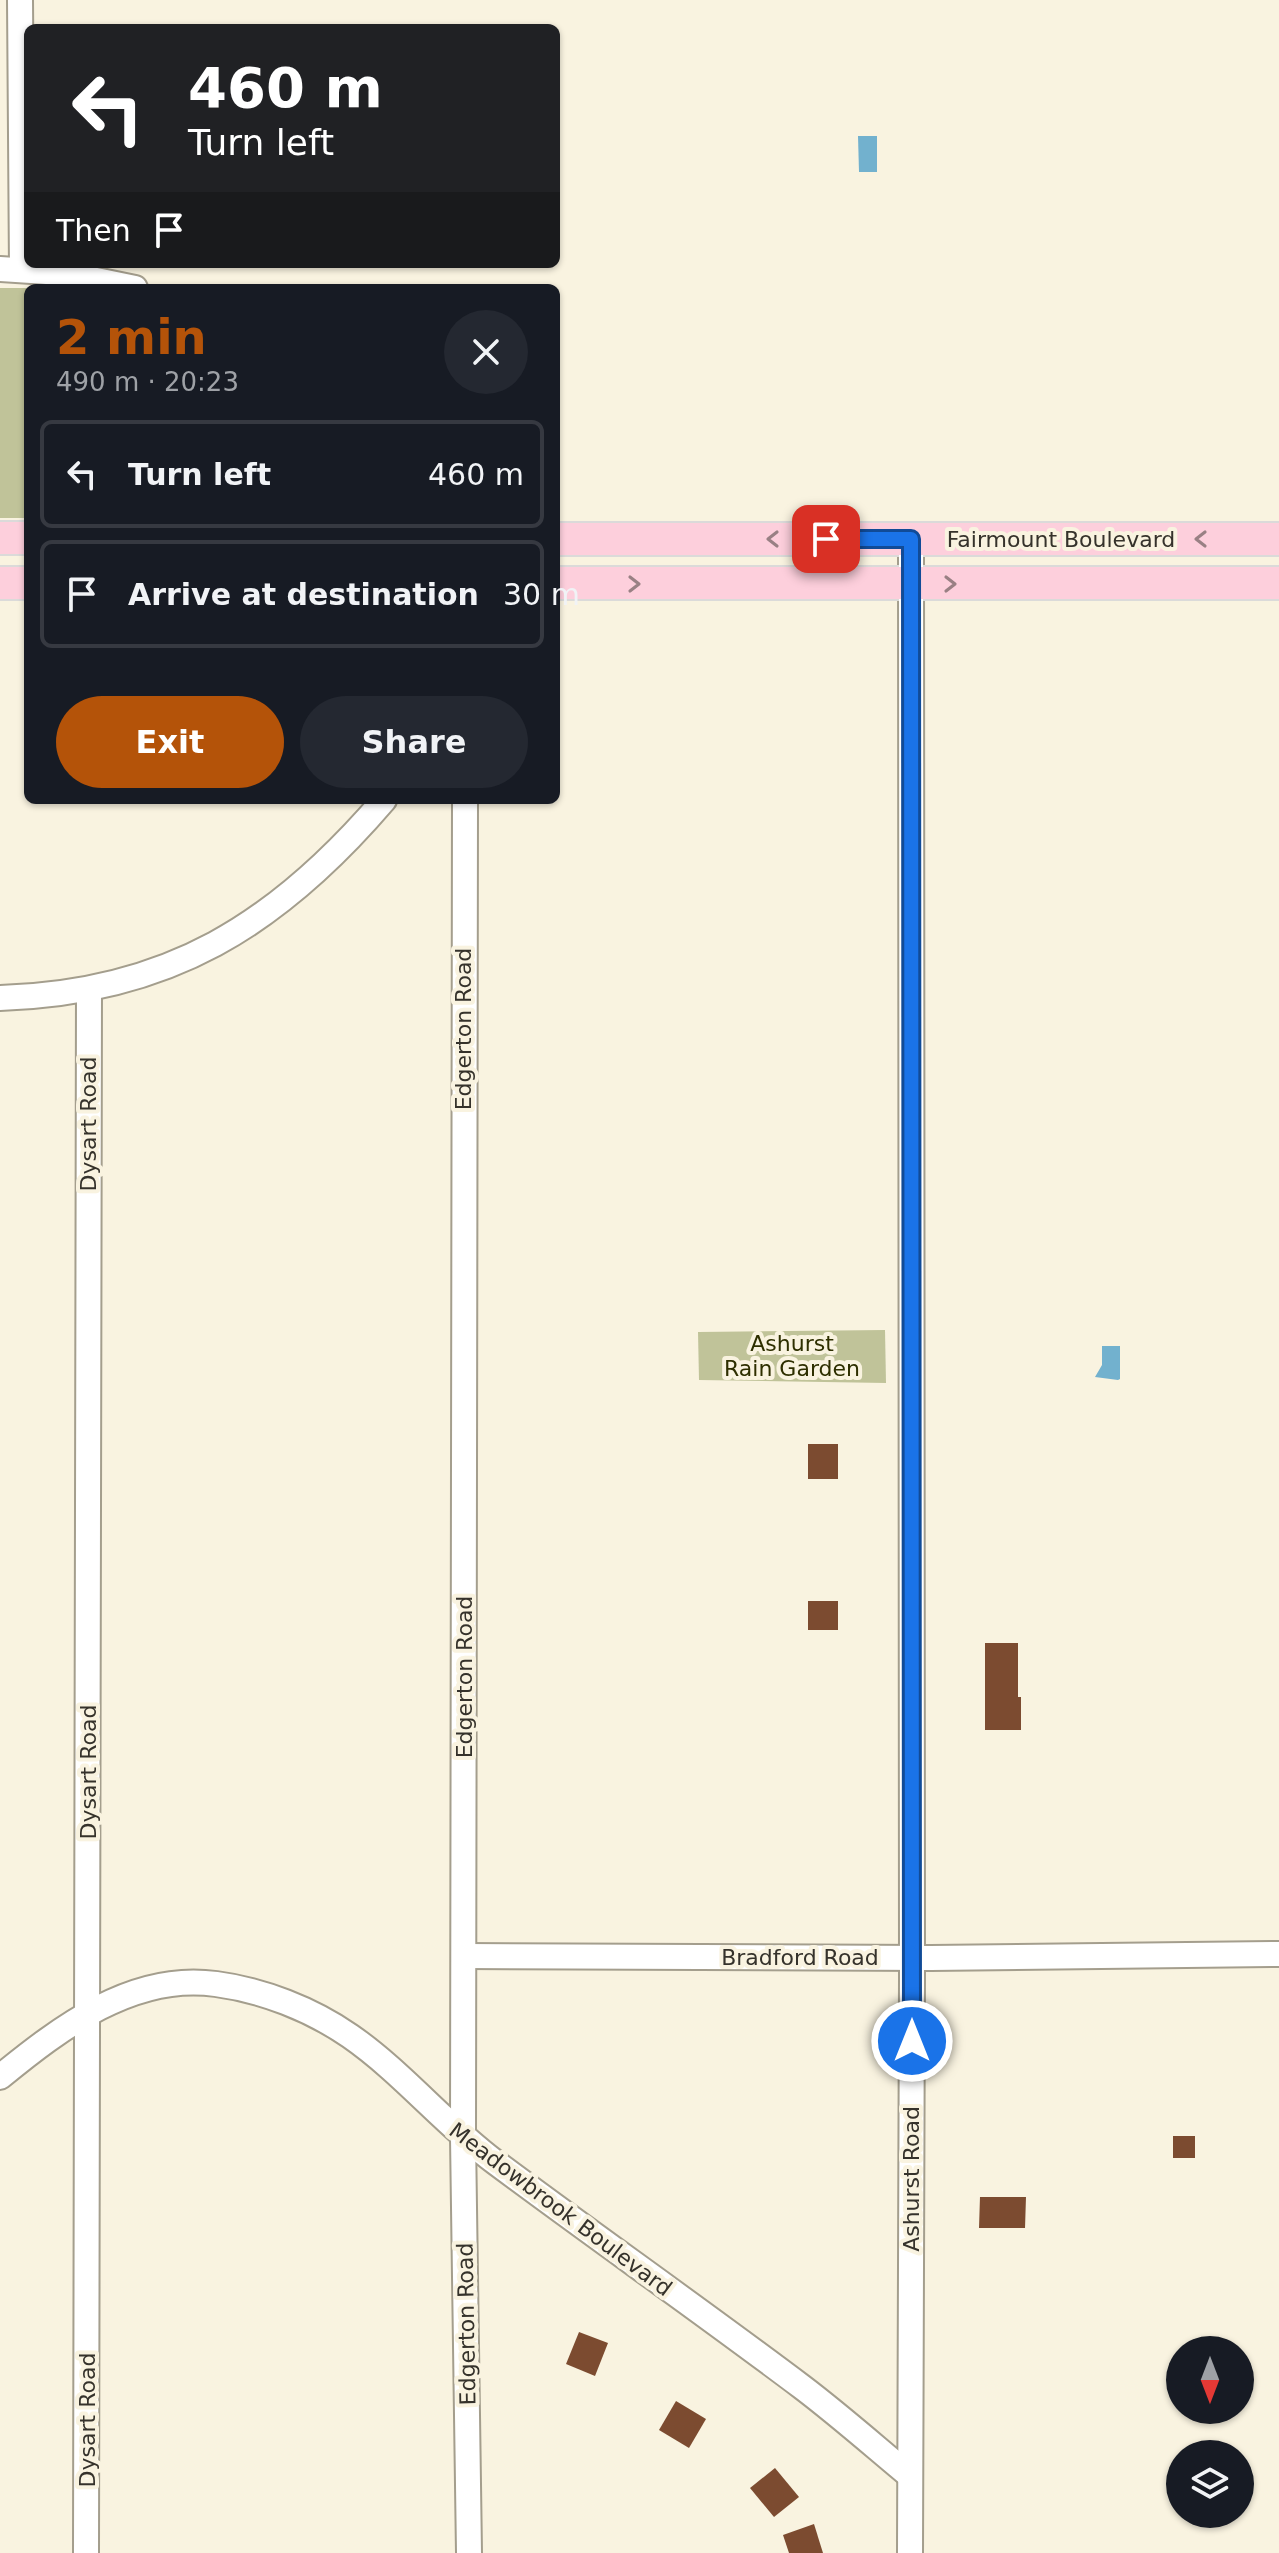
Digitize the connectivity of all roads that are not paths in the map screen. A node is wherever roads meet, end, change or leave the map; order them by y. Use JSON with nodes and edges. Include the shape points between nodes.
{"nodes":[{"id":1,"x":20,"y":0,"type":"edge"},
{"id":2,"x":11,"y":269,"type":"edge"},
{"id":3,"x":116,"y":284,"type":"edge"},
{"id":4,"x":0,"y":538,"type":"edge"},
{"id":5,"x":24,"y":538,"type":"edge"},
{"id":6,"x":560,"y":539,"type":"edge"},
{"id":7,"x":911,"y":539,"type":"junction"},
{"id":8,"x":1279,"y":539,"type":"edge"},
{"id":9,"x":0,"y":583,"type":"edge"},
{"id":10,"x":24,"y":583,"type":"edge"},
{"id":11,"x":560,"y":583,"type":"edge"},
{"id":12,"x":1279,"y":583,"type":"edge"},
{"id":13,"x":911,"y":584,"type":"junction"},
{"id":14,"x":380,"y":804,"type":"edge"},
{"id":15,"x":465,"y":804,"type":"edge"},
{"id":16,"x":89,"y":991,"type":"junction"},
{"id":17,"x":0,"y":998,"type":"edge"},
{"id":18,"x":1279,"y":1954,"type":"edge"},
{"id":19,"x":464,"y":1956,"type":"junction"},
{"id":20,"x":912,"y":1958,"type":"junction"},
{"id":21,"x":88,"y":2013,"type":"junction"},
{"id":22,"x":0,"y":2077,"type":"edge"},
{"id":23,"x":463,"y":2138,"type":"junction"},
{"id":24,"x":909,"y":2475,"type":"junction"},
{"id":25,"x":86,"y":2553,"type":"edge"},
{"id":26,"x":469,"y":2553,"type":"edge"},
{"id":27,"x":910,"y":2553,"type":"edge"}],
"edges":[{"from":1,"to":2,"type":"street"},
{"from":2,"to":3,"type":"street"},
{"from":4,"to":5,"type":"main road"},
{"from":7,"to":6,"type":"main road","name":"Fairmount Boulevard","one_way":true},
{"from":8,"to":7,"type":"main road","name":"Fairmount Boulevard","one_way":true},
{"from":7,"to":13,"type":"street","name":"Ashurst Road"},
{"from":9,"to":10,"type":"main road"},
{"from":11,"to":13,"type":"main road","name":"Fairmount Boulevard","one_way":true},
{"from":13,"to":12,"type":"main road","name":"Fairmount Boulevard","one_way":true},
{"from":13,"to":20,"type":"street","name":"Ashurst Road"},
{"from":14,"to":16,"type":"street","via":[[314,874],[252,924],[182,960]]},
{"from":15,"to":19,"type":"street","name":"Edgerton Road"},
{"from":16,"to":17,"type":"street"},
{"from":16,"to":21,"type":"street","name":"Dysart Road"},
{"from":18,"to":20,"type":"street","name":"Bradford Road"},
{"from":19,"to":20,"type":"street","name":"Bradford Road"},
{"from":19,"to":23,"type":"street","name":"Edgerton Road"},
{"from":20,"to":24,"type":"street","name":"Ashurst Road"},
{"from":21,"to":22,"type":"street","name":"Meadowbrook Boulevard"},
{"from":21,"to":23,"type":"street","name":"Meadowbrook Boulevard","via":[[119,1998],[181,1983],[213,1983],[280,2001],[350,2036]]},
{"from":21,"to":25,"type":"street","name":"Dysart Road"},
{"from":23,"to":24,"type":"street","name":"Meadowbrook Boulevard","via":[[804,2389]]},
{"from":23,"to":26,"type":"street","name":"Edgerton Road"},
{"from":24,"to":27,"type":"street"}]}
